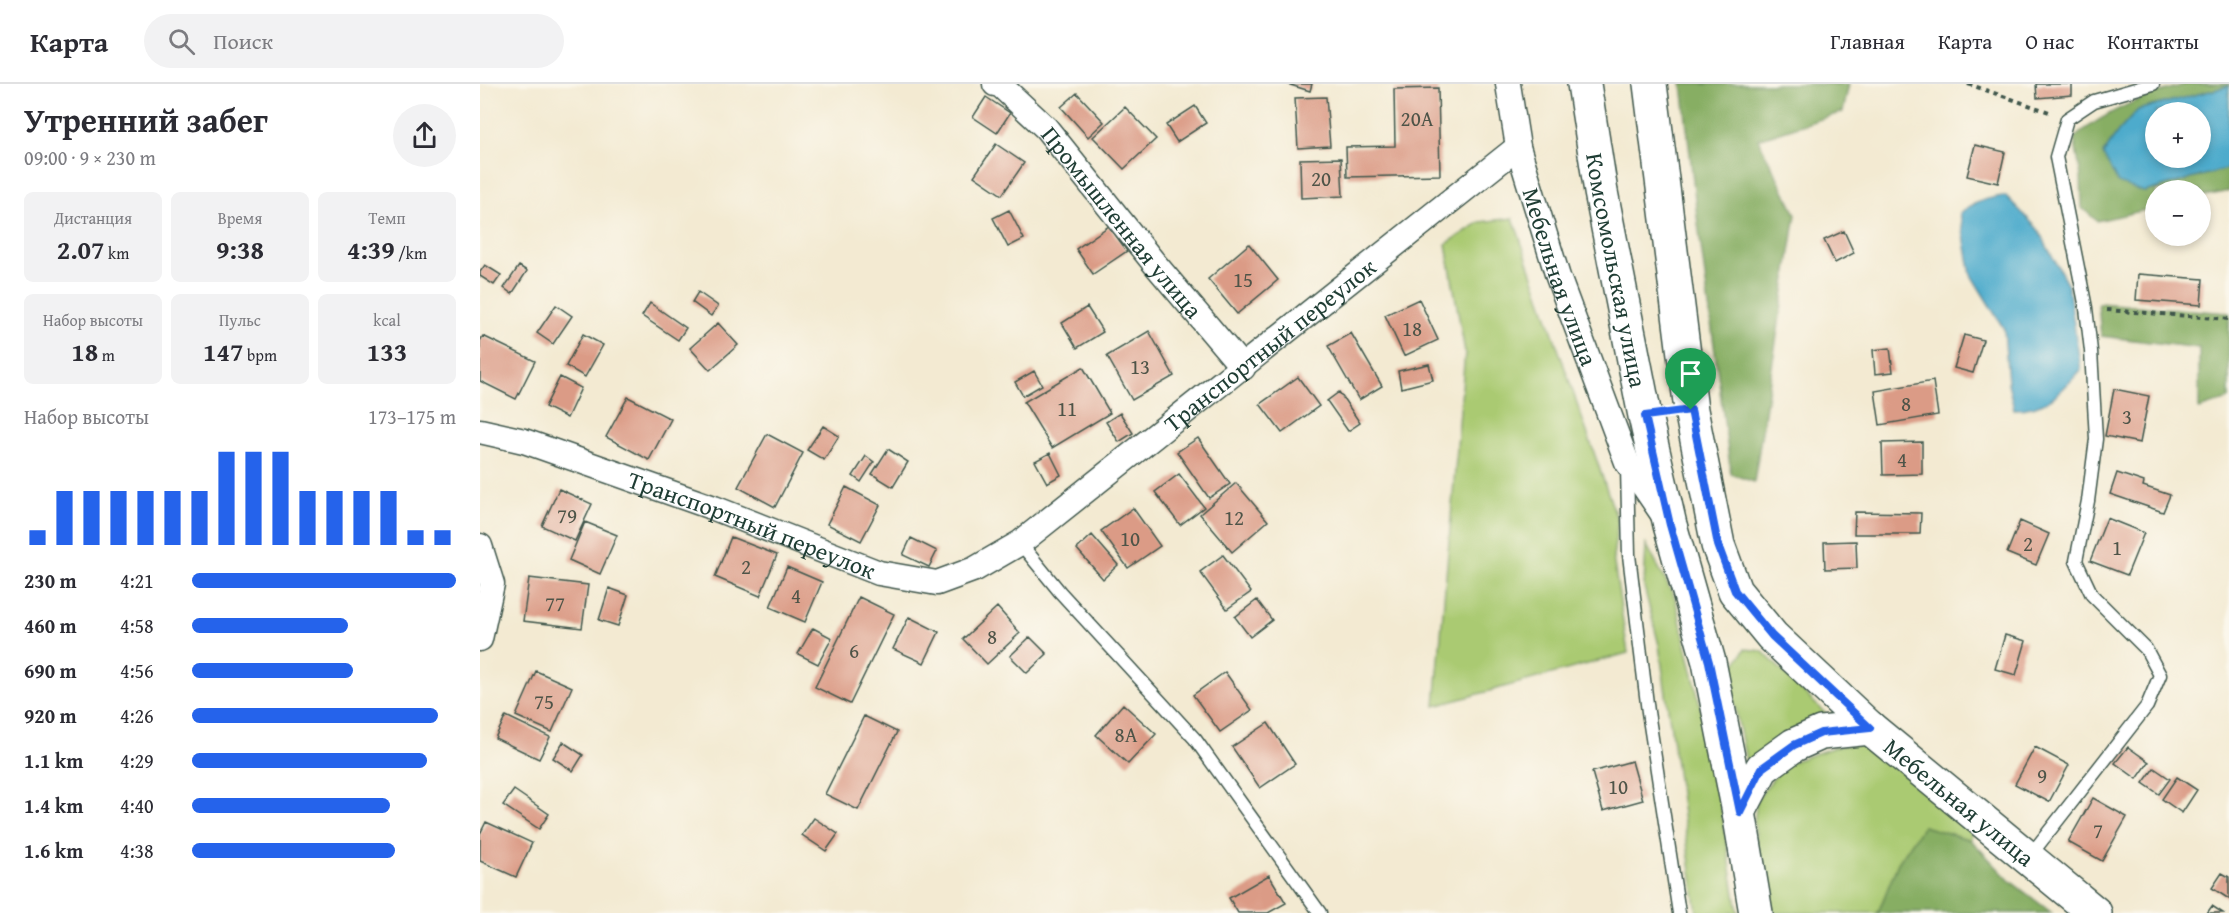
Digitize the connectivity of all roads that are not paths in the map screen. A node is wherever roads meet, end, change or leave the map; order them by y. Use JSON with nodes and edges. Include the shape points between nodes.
{"nodes":[{"id":1,"x":995,"y":84,"type":"edge"},
{"id":2,"x":1508,"y":84,"type":"edge"},
{"id":3,"x":1584,"y":84,"type":"edge"},
{"id":4,"x":1650,"y":84,"type":"edge"},
{"id":5,"x":2153,"y":84,"type":"edge"},
{"id":6,"x":1518,"y":147,"type":"junction"},
{"id":7,"x":1243,"y":368,"type":"junction"},
{"id":8,"x":1691,"y":410,"type":"junction"},
{"id":9,"x":1645,"y":416,"type":"junction"},
{"id":10,"x":480,"y":431,"type":"edge"},
{"id":11,"x":1627,"y":462,"type":"junction"},
{"id":12,"x":1670,"y":525,"type":"junction"},
{"id":13,"x":1020,"y":543,"type":"junction"},
{"id":14,"x":1718,"y":545,"type":"joint"},
{"id":15,"x":480,"y":546,"type":"edge"},
{"id":16,"x":480,"y":639,"type":"edge"},
{"id":17,"x":1870,"y":728,"type":"junction"},
{"id":18,"x":1740,"y":812,"type":"junction"},
{"id":19,"x":2029,"y":858,"type":"junction"},
{"id":20,"x":1320,"y":913,"type":"edge"},
{"id":21,"x":1679,"y":913,"type":"edge"},
{"id":22,"x":1756,"y":913,"type":"edge"},
{"id":23,"x":2095,"y":913,"type":"edge"}],
"edges":[{"from":1,"to":7,"type":"street","name":"Промышленная улица","via":[[1046,129]]},
{"from":2,"to":6,"type":"street","name":"Мебельная улица"},
{"from":3,"to":9,"type":"main road","name":"Комсомольская улица","via":[[1600,192]]},
{"from":4,"to":8,"type":"main road","name":"Комсомольская улица"},
{"from":5,"to":19,"type":"lane","via":[[2094,101],[2067,119],[2056,157],[2086,308],[2096,439],[2076,561],[2092,595],[2146,649],[2160,675],[2147,706]]},
{"from":6,"to":7,"type":"street","name":"Транспортный переулок"},
{"from":6,"to":11,"type":"street","name":"Мебельная улица","via":[[1558,277]]},
{"from":7,"to":13,"type":"street","name":"Транспортный переулок"},
{"from":8,"to":9,"type":"main road"},
{"from":8,"to":14,"type":"main road","name":"Комсомольская улица"},
{"from":9,"to":12,"type":"main road","name":"Комсомольская улица"},
{"from":10,"to":13,"type":"street","name":"Транспортный переулок","via":[[524,441],[714,508],[879,573],[937,583],[975,569]]},
{"from":11,"to":12,"type":"street","name":"Мебельная улица"},
{"from":11,"to":21,"type":"lane","name":"Мебельная улица","via":[[1629,555]]},
{"from":12,"to":18,"type":"main road","name":"Комсомольская улица","via":[[1709,662]]},
{"from":13,"to":20,"type":"lane","via":[[1195,739]]},
{"from":14,"to":17,"type":"main road","name":"Мебельная улица","via":[[1735,591],[1772,636]]},
{"from":15,"to":16,"type":"street","via":[[492,584]]},
{"from":17,"to":18,"type":"main road","via":[[1821,733],[1794,745],[1762,768]]},
{"from":17,"to":19,"type":"main road","name":"Мебельная улица"},
{"from":18,"to":22,"type":"main road","name":"Комсомольская улица"},
{"from":19,"to":23,"type":"main road","name":"Мебельная улица"}]}
